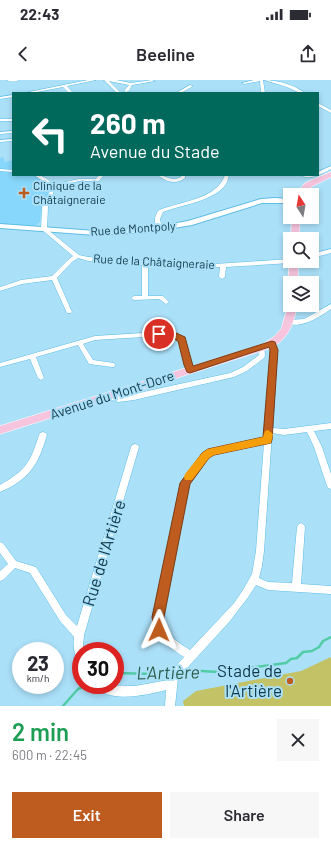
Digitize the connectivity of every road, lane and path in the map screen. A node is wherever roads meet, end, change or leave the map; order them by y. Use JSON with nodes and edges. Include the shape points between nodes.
{"nodes":[{"id":1,"x":9,"y":80,"type":"edge"},
{"id":2,"x":17,"y":80,"type":"edge"},
{"id":3,"x":94,"y":80,"type":"edge"},
{"id":4,"x":106,"y":80,"type":"edge"},
{"id":5,"x":110,"y":80,"type":"edge"},
{"id":6,"x":263,"y":80,"type":"edge"},
{"id":7,"x":152,"y":81,"type":"edge"},
{"id":8,"x":244,"y":83,"type":"dead end"},
{"id":9,"x":132,"y":84,"type":"junction"},
{"id":10,"x":64,"y":86,"type":"junction"},
{"id":11,"x":191,"y":86,"type":"dead end"},
{"id":12,"x":126,"y":91,"type":"dead end"},
{"id":13,"x":31,"y":92,"type":"edge"},
{"id":14,"x":70,"y":92,"type":"edge"},
{"id":15,"x":118,"y":92,"type":"edge"},
{"id":16,"x":180,"y":92,"type":"edge"},
{"id":17,"x":263,"y":92,"type":"edge"},
{"id":18,"x":301,"y":92,"type":"edge"},
{"id":19,"x":12,"y":96,"type":"edge"},
{"id":20,"x":0,"y":98,"type":"edge"},
{"id":21,"x":319,"y":105,"type":"edge"},
{"id":22,"x":331,"y":108,"type":"edge"},
{"id":23,"x":326,"y":109,"type":"junction"},
{"id":24,"x":331,"y":112,"type":"edge"},
{"id":25,"x":0,"y":120,"type":"edge"},
{"id":26,"x":12,"y":120,"type":"edge"},
{"id":27,"x":12,"y":132,"type":"edge"},
{"id":28,"x":0,"y":133,"type":"edge"},
{"id":29,"x":12,"y":140,"type":"edge"},
{"id":30,"x":0,"y":141,"type":"edge"},
{"id":31,"x":331,"y":167,"type":"edge"},
{"id":32,"x":0,"y":170,"type":"edge"},
{"id":33,"x":12,"y":171,"type":"edge"},
{"id":34,"x":319,"y":174,"type":"edge"},
{"id":35,"x":331,"y":174,"type":"edge"},
{"id":36,"x":38,"y":176,"type":"edge"},
{"id":37,"x":101,"y":176,"type":"edge"},
{"id":38,"x":161,"y":176,"type":"edge"},
{"id":39,"x":183,"y":176,"type":"edge"},
{"id":40,"x":227,"y":176,"type":"edge"},
{"id":41,"x":78,"y":177,"type":"edge"},
{"id":42,"x":315,"y":177,"type":"edge"},
{"id":43,"x":51,"y":187,"type":"junction"},
{"id":44,"x":304,"y":188,"type":"edge"},
{"id":45,"x":283,"y":201,"type":"edge"},
{"id":46,"x":0,"y":226,"type":"edge"},
{"id":47,"x":44,"y":229,"type":"junction"},
{"id":48,"x":159,"y":229,"type":"junction"},
{"id":49,"x":331,"y":251,"type":"edge"},
{"id":50,"x":319,"y":254,"type":"edge"},
{"id":51,"x":77,"y":256,"type":"junction"},
{"id":52,"x":283,"y":262,"type":"edge"},
{"id":53,"x":145,"y":264,"type":"junction"},
{"id":54,"x":223,"y":266,"type":"junction"},
{"id":55,"x":222,"y":277,"type":"dead end"},
{"id":56,"x":54,"y":278,"type":"junction"},
{"id":57,"x":0,"y":289,"type":"edge"},
{"id":58,"x":134,"y":298,"type":"dead end"},
{"id":59,"x":145,"y":298,"type":"junction"},
{"id":60,"x":166,"y":302,"type":"dead end"},
{"id":61,"x":331,"y":306,"type":"edge"},
{"id":62,"x":69,"y":312,"type":"dead end"},
{"id":63,"x":291,"y":312,"type":"edge"},
{"id":64,"x":290,"y":322,"type":"junction"},
{"id":65,"x":79,"y":342,"type":"junction"},
{"id":66,"x":267,"y":345,"type":"junction"},
{"id":67,"x":32,"y":356,"type":"junction"},
{"id":68,"x":0,"y":364,"type":"edge"},
{"id":69,"x":112,"y":365,"type":"dead end"},
{"id":70,"x":190,"y":370,"type":"junction"},
{"id":71,"x":41,"y":378,"type":"dead end"},
{"id":72,"x":108,"y":396,"type":"junction"},
{"id":73,"x":331,"y":426,"type":"edge"},
{"id":74,"x":309,"y":429,"type":"junction"},
{"id":75,"x":0,"y":430,"type":"edge"},
{"id":76,"x":268,"y":430,"type":"junction"},
{"id":77,"x":43,"y":435,"type":"dead end"},
{"id":78,"x":267,"y":440,"type":"junction"},
{"id":79,"x":135,"y":447,"type":"dead end"},
{"id":80,"x":331,"y":486,"type":"edge"},
{"id":81,"x":0,"y":489,"type":"edge"},
{"id":82,"x":301,"y":528,"type":"dead end"},
{"id":83,"x":0,"y":546,"type":"edge"},
{"id":84,"x":13,"y":564,"type":"junction"},
{"id":85,"x":0,"y":577,"type":"edge"},
{"id":86,"x":254,"y":580,"type":"junction"},
{"id":87,"x":296,"y":588,"type":"junction"},
{"id":88,"x":331,"y":590,"type":"edge"},
{"id":89,"x":79,"y":635,"type":"junction"},
{"id":90,"x":78,"y":642,"type":"edge"},
{"id":91,"x":191,"y":656,"type":"junction"},
{"id":92,"x":172,"y":680,"type":"junction"},
{"id":93,"x":124,"y":692,"type":"edge"},
{"id":94,"x":170,"y":706,"type":"edge"}],
"edges":[{"from":1,"to":2,"type":"street"},
{"from":3,"to":10,"type":"street"},
{"from":4,"to":15,"type":"street"},
{"from":5,"to":9,"type":"street"},
{"from":6,"to":8,"type":"street"},
{"from":6,"to":17,"type":"street"},
{"from":6,"to":18,"type":"street"},
{"from":7,"to":9,"type":"street"},
{"from":9,"to":12,"type":"street"},
{"from":10,"to":13,"type":"street"},
{"from":10,"to":14,"type":"street"},
{"from":11,"to":16,"type":"street"},
{"from":19,"to":20,"type":"street"},
{"from":21,"to":23,"type":"street"},
{"from":22,"to":23,"type":"street"},
{"from":23,"to":24,"type":"street"},
{"from":25,"to":26,"type":"street"},
{"from":27,"to":28,"type":"street"},
{"from":29,"to":30,"type":"street"},
{"from":31,"to":34,"type":"street"},
{"from":32,"to":33,"type":"street"},
{"from":35,"to":42,"type":"main road"},
{"from":36,"to":43,"type":"street"},
{"from":37,"to":41,"type":"street","via":[[97,180]]},
{"from":38,"to":39,"type":"street","via":[[173,181],[182,180]]},
{"from":40,"to":48,"type":"street","via":[[219,190],[157,214]]},
{"from":41,"to":43,"type":"street"},
{"from":42,"to":44,"type":"main road"},
{"from":43,"to":47,"type":"street","via":[[52,191],[45,207]]},
{"from":45,"to":48,"type":"street","name":"Rue de Montpoly","via":[[261,201],[196,221]]},
{"from":46,"to":47,"type":"street","name":"Rue de Montpoly"},
{"from":47,"to":48,"type":"street","name":"Rue de Montpoly","via":[[96,233]]},
{"from":47,"to":51,"type":"street","name":"Rue de la Châtaigneraie"},
{"from":49,"to":50,"type":"street"},
{"from":51,"to":53,"type":"street","name":"Rue de la Châtaigneraie"},
{"from":51,"to":56,"type":"street"},
{"from":52,"to":54,"type":"street","name":"Rue de la Châtaigneraie"},
{"from":53,"to":54,"type":"street","name":"Rue de la Châtaigneraie"},
{"from":53,"to":59,"type":"street"},
{"from":54,"to":55,"type":"street"},
{"from":56,"to":57,"type":"street","via":[[21,282]]},
{"from":56,"to":62,"type":"street"},
{"from":58,"to":59,"type":"street"},
{"from":59,"to":60,"type":"street","via":[[161,297]]},
{"from":61,"to":64,"type":"street","via":[[311,319],[298,323]]},
{"from":63,"to":64,"type":"main road"},
{"from":64,"to":66,"type":"main road","via":[[280,337]]},
{"from":65,"to":67,"type":"street"},
{"from":65,"to":69,"type":"street","via":[[91,362]]},
{"from":65,"to":70,"type":"street","via":[[104,337],[174,335],[182,339]]},
{"from":66,"to":70,"type":"main road","name":"Avenue du Mont-Dore"},
{"from":66,"to":72,"type":"street","via":[[262,356],[232,375],[134,397],[118,399]]},
{"from":66,"to":76,"type":"street","via":[[274,350]]},
{"from":67,"to":68,"type":"street"},
{"from":67,"to":71,"type":"street"},
{"from":70,"to":72,"type":"main road","name":"Avenue du Mont-Dore"},
{"from":72,"to":75,"type":"main road","name":"Avenue du Mont-Dore"},
{"from":73,"to":74,"type":"street"},
{"from":74,"to":76,"type":"street","via":[[284,432]]},
{"from":74,"to":80,"type":"street"},
{"from":76,"to":78,"type":"street"},
{"from":77,"to":81,"type":"street","via":[[37,456],[28,472]]},
{"from":78,"to":86,"type":"street","via":[[260,551]]},
{"from":78,"to":91,"type":"street","via":[[212,452],[185,483],[158,623],[164,638]]},
{"from":79,"to":89,"type":"street","name":"Rue de l'Artière"},
{"from":82,"to":87,"type":"street"},
{"from":83,"to":84,"type":"street"},
{"from":84,"to":85,"type":"street"},
{"from":84,"to":89,"type":"street","via":[[33,570],[63,618]]},
{"from":86,"to":87,"type":"street","via":[[268,586]]},
{"from":86,"to":91,"type":"street","via":[[241,602]]},
{"from":87,"to":88,"type":"street"},
{"from":89,"to":90,"type":"street","name":"Rue de l'Artière"},
{"from":91,"to":92,"type":"street"},
{"from":92,"to":93,"type":"street","via":[[146,689]]},
{"from":92,"to":94,"type":"street"}]}
